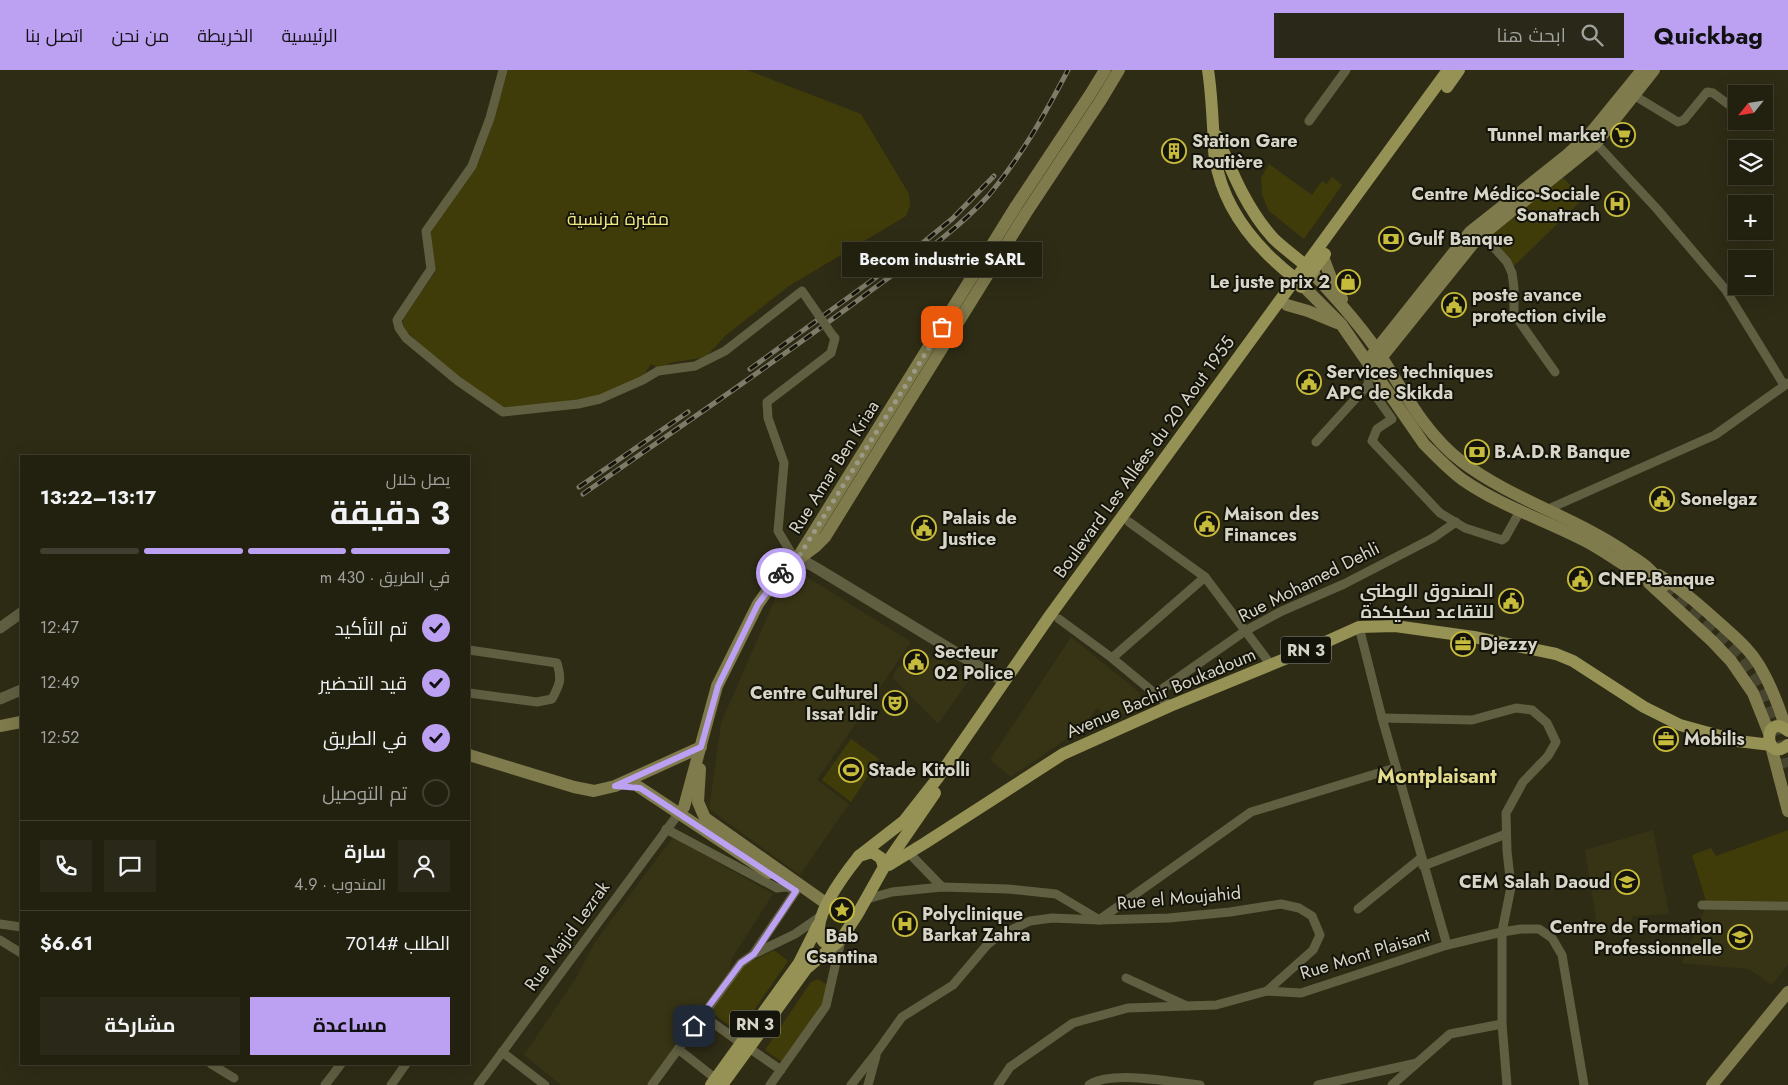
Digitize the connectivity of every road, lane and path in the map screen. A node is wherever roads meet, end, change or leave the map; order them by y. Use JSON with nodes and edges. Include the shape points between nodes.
{"nodes":[{"id":1,"x":503,"y":70,"type":"edge"},
{"id":2,"x":1105,"y":70,"type":"edge"},
{"id":3,"x":1119,"y":70,"type":"edge"},
{"id":4,"x":1208,"y":70,"type":"edge"},
{"id":5,"x":1346,"y":70,"type":"edge"},
{"id":6,"x":1448,"y":70,"type":"edge"},
{"id":7,"x":1459,"y":70,"type":"edge"},
{"id":8,"x":1642,"y":70,"type":"edge"},
{"id":9,"x":1654,"y":70,"type":"edge"},
{"id":10,"x":1635,"y":96,"type":"junction"},
{"id":11,"x":1728,"y":104,"type":"edge"},
{"id":12,"x":1309,"y":122,"type":"dead end"},
{"id":13,"x":1213,"y":126,"type":"junction"},
{"id":14,"x":1592,"y":139,"type":"junction"},
{"id":15,"x":1482,"y":234,"type":"junction"},
{"id":16,"x":1285,"y":249,"type":"junction"},
{"id":17,"x":1321,"y":252,"type":"junction"},
{"id":18,"x":1275,"y":263,"type":"junction"},
{"id":19,"x":1309,"y":269,"type":"junction"},
{"id":20,"x":1300,"y":282,"type":"junction"},
{"id":21,"x":1431,"y":289,"type":"junction"},
{"id":22,"x":1287,"y":291,"type":"junction"},
{"id":23,"x":1288,"y":306,"type":"junction"},
{"id":24,"x":1356,"y":322,"type":"junction"},
{"id":25,"x":1341,"y":324,"type":"junction"},
{"id":26,"x":1379,"y":353,"type":"junction"},
{"id":27,"x":1370,"y":366,"type":"junction"},
{"id":28,"x":1555,"y":372,"type":"dead end"},
{"id":29,"x":1786,"y":384,"type":"edge"},
{"id":30,"x":1368,"y":385,"type":"junction"},
{"id":31,"x":1316,"y":442,"type":"dead end"},
{"id":32,"x":1546,"y":510,"type":"junction"},
{"id":33,"x":1520,"y":511,"type":"junction"},
{"id":34,"x":1129,"y":522,"type":"junction"},
{"id":35,"x":1456,"y":522,"type":"junction"},
{"id":36,"x":815,"y":546,"type":"junction"},
{"id":37,"x":796,"y":561,"type":"junction"},
{"id":38,"x":818,"y":569,"type":"junction"},
{"id":39,"x":1646,"y":573,"type":"junction"},
{"id":40,"x":1205,"y":577,"type":"junction"},
{"id":41,"x":20,"y":614,"type":"edge"},
{"id":42,"x":1059,"y":619,"type":"junction"},
{"id":43,"x":1359,"y":626,"type":"junction"},
{"id":44,"x":0,"y":628,"type":"edge"},
{"id":45,"x":1245,"y":631,"type":"junction"},
{"id":46,"x":470,"y":650,"type":"edge"},
{"id":47,"x":1112,"y":658,"type":"junction"},
{"id":48,"x":1270,"y":665,"type":"junction"},
{"id":49,"x":1003,"y":682,"type":"junction"},
{"id":50,"x":20,"y":690,"type":"edge"},
{"id":51,"x":470,"y":693,"type":"edge"},
{"id":52,"x":1156,"y":694,"type":"junction"},
{"id":53,"x":0,"y":699,"type":"edge"},
{"id":54,"x":1170,"y":706,"type":"junction"},
{"id":55,"x":1382,"y":718,"type":"junction"},
{"id":56,"x":20,"y":722,"type":"edge"},
{"id":57,"x":0,"y":726,"type":"edge"},
{"id":58,"x":1787,"y":730,"type":"edge"},
{"id":59,"x":1770,"y":740,"type":"junction"},
{"id":60,"x":1788,"y":745,"type":"edge"},
{"id":61,"x":701,"y":747,"type":"junction"},
{"id":62,"x":470,"y":755,"type":"edge"},
{"id":63,"x":1396,"y":768,"type":"junction"},
{"id":64,"x":615,"y":786,"type":"junction"},
{"id":65,"x":684,"y":807,"type":"joint"},
{"id":66,"x":1788,"y":811,"type":"edge"},
{"id":67,"x":666,"y":829,"type":"junction"},
{"id":68,"x":1506,"y":834,"type":"junction"},
{"id":69,"x":906,"y":836,"type":"junction"},
{"id":70,"x":913,"y":851,"type":"junction"},
{"id":71,"x":872,"y":852,"type":"junction"},
{"id":72,"x":895,"y":852,"type":"junction"},
{"id":73,"x":858,"y":856,"type":"junction"},
{"id":74,"x":1422,"y":862,"type":"junction"},
{"id":75,"x":884,"y":867,"type":"junction"},
{"id":76,"x":942,"y":886,"type":"junction"},
{"id":77,"x":777,"y":888,"type":"junction"},
{"id":78,"x":793,"y":890,"type":"junction"},
{"id":79,"x":867,"y":899,"type":"junction"},
{"id":80,"x":788,"y":903,"type":"junction"},
{"id":81,"x":1702,"y":905,"type":"dead end"},
{"id":82,"x":1788,"y":906,"type":"edge"},
{"id":83,"x":1358,"y":909,"type":"dead end"},
{"id":84,"x":823,"y":912,"type":"junction"},
{"id":85,"x":1099,"y":920,"type":"junction"},
{"id":86,"x":0,"y":924,"type":"edge"},
{"id":87,"x":20,"y":926,"type":"edge"},
{"id":88,"x":1502,"y":932,"type":"junction"},
{"id":89,"x":0,"y":940,"type":"edge"},
{"id":90,"x":840,"y":940,"type":"junction"},
{"id":91,"x":1447,"y":945,"type":"junction"},
{"id":92,"x":20,"y":952,"type":"edge"},
{"id":93,"x":754,"y":954,"type":"junction"},
{"id":94,"x":1126,"y":978,"type":"dead end"},
{"id":95,"x":1788,"y":984,"type":"edge"},
{"id":96,"x":1267,"y":991,"type":"junction"},
{"id":97,"x":1788,"y":992,"type":"edge"},
{"id":98,"x":1190,"y":1007,"type":"junction"},
{"id":99,"x":702,"y":1015,"type":"junction"},
{"id":100,"x":1502,"y":1024,"type":"junction"},
{"id":101,"x":745,"y":1046,"type":"junction"},
{"id":102,"x":678,"y":1049,"type":"junction"},
{"id":103,"x":502,"y":1052,"type":"junction"},
{"id":104,"x":877,"y":1052,"type":"junction"},
{"id":105,"x":1417,"y":1063,"type":"junction"},
{"id":106,"x":213,"y":1065,"type":"edge"},
{"id":107,"x":340,"y":1065,"type":"edge"},
{"id":108,"x":405,"y":1065,"type":"edge"},
{"id":109,"x":781,"y":1070,"type":"junction"},
{"id":110,"x":234,"y":1078,"type":"dead end"},
{"id":111,"x":396,"y":1083,"type":"edge"},
{"id":112,"x":719,"y":1084,"type":"edge"},
{"id":113,"x":324,"y":1085,"type":"edge"},
{"id":114,"x":478,"y":1085,"type":"edge"},
{"id":115,"x":545,"y":1085,"type":"edge"},
{"id":116,"x":652,"y":1085,"type":"edge"},
{"id":117,"x":770,"y":1085,"type":"edge"},
{"id":118,"x":851,"y":1085,"type":"edge"},
{"id":119,"x":868,"y":1085,"type":"edge"},
{"id":120,"x":998,"y":1085,"type":"edge"},
{"id":121,"x":1088,"y":1085,"type":"edge"},
{"id":122,"x":1200,"y":1085,"type":"edge"},
{"id":123,"x":1318,"y":1085,"type":"edge"},
{"id":124,"x":1392,"y":1085,"type":"edge"},
{"id":125,"x":1507,"y":1085,"type":"edge"},
{"id":126,"x":1584,"y":1085,"type":"edge"},
{"id":127,"x":1712,"y":1085,"type":"edge"}],
"edges":[{"from":1,"to":37,"type":"street","bridge":true,"via":[[472,166],[426,231],[430,269],[397,320],[399,328],[406,338],[458,381],[503,412],[600,399],[658,371],[695,366],[725,351],[802,291],[835,338],[831,353],[767,402],[768,418],[784,463],[778,531]]},
{"from":2,"to":37,"type":"main road","name":"Rue Amar Ben Kriaa","via":[[1016,206]]},
{"from":3,"to":36,"type":"main road","name":"Rue Amar Ben Kriaa","via":[[828,532]]},
{"from":4,"to":13,"type":"main road"},
{"from":5,"to":12,"type":"street"},
{"from":6,"to":17,"type":"main road","name":"Boulevard Les Allées du 20 Aout 1955"},
{"from":7,"to":17,"type":"main road","name":"Boulevard Les Allées du 20 Aout 1955"},
{"from":8,"to":14,"type":"main road"},
{"from":9,"to":10,"type":"main road"},
{"from":10,"to":11,"type":"street","via":[[1678,122],[1684,120],[1707,92]]},
{"from":10,"to":14,"type":"main road"},
{"from":13,"to":16,"type":"main road","via":[[1246,202]]},
{"from":13,"to":18,"type":"main road","via":[[1215,158],[1228,200],[1247,232]]},
{"from":14,"to":15,"type":"main road"},
{"from":14,"to":21,"type":"main road","via":[[1470,232]]},
{"from":14,"to":29,"type":"street","via":[[1725,289]]},
{"from":15,"to":21,"type":"main road"},
{"from":15,"to":28,"type":"street","via":[[1507,262],[1512,273],[1514,314]]},
{"from":16,"to":17,"type":"main road","via":[[1302,254]]},
{"from":16,"to":19,"type":"main road"},
{"from":17,"to":19,"type":"main road","name":"Boulevard Les Allées du 20 Aout 1955"},
{"from":17,"to":24,"type":"main road","via":[[1334,286]]},
{"from":18,"to":20,"type":"main road"},
{"from":18,"to":22,"type":"main road","via":[[1288,279]]},
{"from":19,"to":20,"type":"main road","name":"Boulevard Les Allées du 20 Aout 1955"},
{"from":19,"to":24,"type":"main road"},
{"from":20,"to":22,"type":"main road","name":"Boulevard Les Allées du 20 Aout 1955"},
{"from":20,"to":23,"type":"main road","name":"Boulevard Les Allées du 20 Aout 1955"},
{"from":20,"to":25,"type":"main road"},
{"from":21,"to":26,"type":"main road"},
{"from":22,"to":49,"type":"main road","name":"Boulevard Les Allées du 20 Aout 1955"},
{"from":23,"to":25,"type":"main road"},
{"from":23,"to":34,"type":"main road","name":"Boulevard Les Allées du 20 Aout 1955"},
{"from":24,"to":26,"type":"main road"},
{"from":25,"to":27,"type":"main road"},
{"from":26,"to":27,"type":"main road"},
{"from":26,"to":32,"type":"main road","via":[[1424,424],[1444,447],[1485,478]]},
{"from":27,"to":30,"type":"street"},
{"from":27,"to":33,"type":"main road","via":[[1424,444],[1441,461],[1464,480]]},
{"from":29,"to":32,"type":"street","via":[[1715,435]]},
{"from":30,"to":31,"type":"street"},
{"from":30,"to":35,"type":"street","via":[[1392,419],[1377,429],[1372,442],[1440,513]]},
{"from":32,"to":39,"type":"main road","via":[[1607,540]]},
{"from":33,"to":35,"type":"street","via":[[1502,540]]},
{"from":33,"to":39,"type":"main road"},
{"from":34,"to":40,"type":"street"},
{"from":34,"to":42,"type":"main road","name":"Boulevard Les Allées du 20 Aout 1955"},
{"from":35,"to":45,"type":"street","name":"Rue Mohamed Dehli","via":[[1433,538],[1352,580]]},
{"from":36,"to":37,"type":"main road","name":"Rue Amar Ben Kriaa"},
{"from":36,"to":38,"type":"street"},
{"from":37,"to":38,"type":"street","via":[[804,561]]},
{"from":37,"to":61,"type":"main road","via":[[775,580],[758,604],[718,686]]},
{"from":38,"to":49,"type":"street"},
{"from":39,"to":58,"type":"main road","via":[[1675,585],[1750,652],[1765,675]]},
{"from":39,"to":59,"type":"main road","via":[[1731,661],[1753,693]]},
{"from":40,"to":45,"type":"street"},
{"from":40,"to":47,"type":"street"},
{"from":41,"to":44,"type":"street"},
{"from":42,"to":47,"type":"street"},
{"from":42,"to":69,"type":"main road","name":"Boulevard Les Allées du 20 Aout 1955"},
{"from":43,"to":48,"type":"main road","name":"Avenue Bachir Boukadoum","number":"RN 3"},
{"from":43,"to":55,"type":"street"},
{"from":43,"to":59,"type":"main road","name":"Avenue Bachir Boukadoum","number":"RN 3","via":[[1395,626],[1474,637],[1556,654],[1644,707],[1686,728],[1738,741]]},
{"from":45,"to":48,"type":"street"},
{"from":45,"to":52,"type":"street","name":"Rue Mohamed Dehli"},
{"from":46,"to":51,"type":"street","via":[[557,664],[561,677],[552,699],[537,702]]},
{"from":47,"to":52,"type":"street"},
{"from":48,"to":54,"type":"main road","name":"Avenue Bachir Boukadoum","number":"RN 3"},
{"from":49,"to":73,"type":"main road","name":"Boulevard Les Allées du 20 Aout 1955","via":[[937,779],[904,821]]},
{"from":50,"to":53,"type":"street"},
{"from":52,"to":54,"type":"street"},
{"from":54,"to":70,"type":"main road","name":"Avenue Bachir Boukadoum","number":"RN 3","via":[[1063,754]]},
{"from":55,"to":63,"type":"street"},
{"from":55,"to":68,"type":"street","via":[[1472,720],[1516,708],[1532,710],[1547,723],[1556,742],[1548,756],[1523,782],[1506,813]]},
{"from":56,"to":57,"type":"main road"},
{"from":58,"to":59,"type":"main road","name":"Avenue Bachir Boukadoum","number":"RN 3","via":[[1775,727]]},
{"from":59,"to":60,"type":"main road","name":"Avenue Bachir Boukadoum","number":"RN 3","via":[[1778,749]]},
{"from":59,"to":66,"type":"main road"},
{"from":61,"to":64,"type":"main road"},
{"from":61,"to":65,"type":"main road"},
{"from":61,"to":84,"type":"main road","via":[[698,802],[705,818]]},
{"from":62,"to":64,"type":"main road","via":[[574,787],[594,791]]},
{"from":63,"to":74,"type":"street"},
{"from":63,"to":85,"type":"street","via":[[1251,812]]},
{"from":64,"to":78,"type":"main road","bridge":true,"via":[[640,788]]},
{"from":65,"to":67,"type":"street","name":"Rue Majid Lezrak"},
{"from":67,"to":77,"type":"street"},
{"from":67,"to":103,"type":"street","name":"Rue Majid Lezrak"},
{"from":68,"to":74,"type":"street"},
{"from":68,"to":88,"type":"street","via":[[1511,887]]},
{"from":69,"to":70,"type":"main road"},
{"from":69,"to":72,"type":"main road","name":"Boulevard Les Allées du 20 Aout 1955"},
{"from":70,"to":72,"type":"main road"},
{"from":70,"to":75,"type":"main road","number":"RN 3"},
{"from":70,"to":76,"type":"street"},
{"from":71,"to":72,"type":"main road"},
{"from":71,"to":73,"type":"main road"},
{"from":71,"to":75,"type":"main road","via":[[881,858]]},
{"from":72,"to":75,"type":"main road","name":"Boulevard Les Allées du 20 Aout 1955"},
{"from":73,"to":84,"type":"main road","name":"Boulevard Les Allées du 20 Aout 1955"},
{"from":74,"to":83,"type":"street"},
{"from":74,"to":91,"type":"street"},
{"from":75,"to":79,"type":"main road","name":"Boulevard Les Allées du 20 Aout 1955"},
{"from":76,"to":79,"type":"street","name":"Rue el Moujahid","via":[[892,892]]},
{"from":76,"to":85,"type":"street","name":"Rue el Moujahid","via":[[1056,894]]},
{"from":77,"to":78,"type":"street"},
{"from":77,"to":80,"type":"street","via":[[785,894]]},
{"from":78,"to":80,"type":"street"},
{"from":78,"to":84,"type":"main road"},
{"from":79,"to":90,"type":"main road","name":"Boulevard Les Allées du 20 Aout 1955"},
{"from":80,"to":93,"type":"street"},
{"from":81,"to":82,"type":"street"},
{"from":84,"to":90,"type":"main road","via":[[819,931],[823,942],[832,944]]},
{"from":84,"to":93,"type":"street","via":[[794,934]]},
{"from":84,"to":101,"type":"main road","number":"RN 3","via":[[799,963]]},
{"from":85,"to":96,"type":"street","name":"Rue el Moujahid","via":[[1178,918],[1281,904],[1299,908],[1312,916],[1320,935],[1313,950]]},
{"from":85,"to":104,"type":"street","via":[[1052,918],[1030,921],[998,936],[953,985],[902,1017]]},
{"from":86,"to":87,"type":"street"},
{"from":88,"to":91,"type":"street","name":"Rue Mont Plaisant"},
{"from":88,"to":100,"type":"street"},
{"from":88,"to":126,"type":"street","name":"Rue Mont Plaisant","via":[[1539,929],[1552,938],[1562,955]]},
{"from":89,"to":92,"type":"street"},
{"from":90,"to":101,"type":"main road","number":"RN 3","via":[[806,970]]},
{"from":90,"to":109,"type":"street","via":[[826,1006]]},
{"from":91,"to":96,"type":"street","name":"Rue Mont Plaisant","via":[[1301,993]]},
{"from":93,"to":99,"type":"street","via":[[741,963]]},
{"from":94,"to":98,"type":"street"},
{"from":95,"to":97,"type":"main road"},
{"from":96,"to":98,"type":"street","name":"Rue Mont Plaisant","via":[[1216,1005]]},
{"from":97,"to":127,"type":"main road"},
{"from":98,"to":120,"type":"street","name":"Rue Mont Plaisant","via":[[1128,1008],[1073,1023],[1010,1067]]},
{"from":99,"to":101,"type":"street"},
{"from":99,"to":102,"type":"street"},
{"from":100,"to":105,"type":"street","via":[[1450,1034]]},
{"from":100,"to":125,"type":"street"},
{"from":101,"to":109,"type":"street"},
{"from":101,"to":112,"type":"main road","number":"RN 3"},
{"from":102,"to":112,"type":"street"},
{"from":102,"to":116,"type":"street"},
{"from":103,"to":114,"type":"street","name":"Rue Majid Lezrak"},
{"from":103,"to":115,"type":"street"},
{"from":104,"to":118,"type":"street"},
{"from":104,"to":119,"type":"street"},
{"from":105,"to":123,"type":"street"},
{"from":105,"to":124,"type":"street"},
{"from":106,"to":110,"type":"street"},
{"from":107,"to":113,"type":"street"},
{"from":108,"to":111,"type":"street"},
{"from":109,"to":117,"type":"street"},
{"from":121,"to":122,"type":"street","via":[[1123,1077]]}]}
